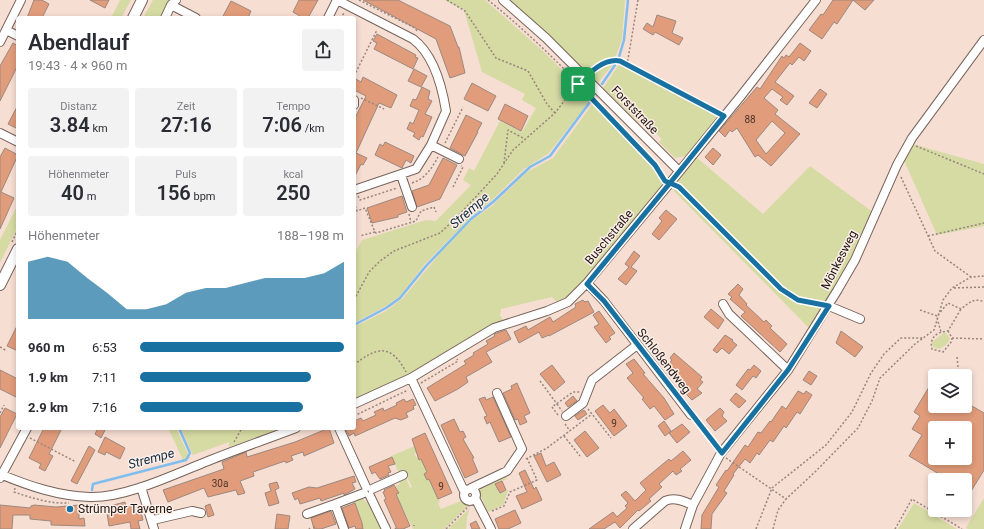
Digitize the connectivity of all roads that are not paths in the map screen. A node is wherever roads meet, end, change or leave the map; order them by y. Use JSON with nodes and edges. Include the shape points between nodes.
{"nodes":[{"id":1,"x":21,"y":0,"type":"edge"},
{"id":2,"x":142,"y":0,"type":"edge"},
{"id":3,"x":337,"y":0,"type":"edge"},
{"id":4,"x":503,"y":0,"type":"edge"},
{"id":5,"x":816,"y":0,"type":"edge"},
{"id":6,"x":174,"y":3,"type":"edge"},
{"id":7,"x":134,"y":16,"type":"edge"},
{"id":8,"x":166,"y":16,"type":"edge"},
{"id":9,"x":193,"y":16,"type":"edge"},
{"id":10,"x":329,"y":16,"type":"edge"},
{"id":11,"x":6,"y":30,"type":"junction"},
{"id":12,"x":16,"y":35,"type":"edge"},
{"id":13,"x":984,"y":40,"type":"edge"},
{"id":14,"x":0,"y":42,"type":"edge"},
{"id":15,"x":0,"y":133,"type":"edge"},
{"id":16,"x":16,"y":141,"type":"edge"},
{"id":17,"x":431,"y":145,"type":"junction"},
{"id":18,"x":458,"y":162,"type":"road end"},
{"id":19,"x":679,"y":171,"type":"junction"},
{"id":20,"x":401,"y":175,"type":"junction"},
{"id":21,"x":356,"y":189,"type":"edge"},
{"id":22,"x":412,"y":207,"type":"dead end"},
{"id":23,"x":16,"y":253,"type":"edge"},
{"id":24,"x":587,"y":284,"type":"junction"},
{"id":25,"x":0,"y":285,"type":"edge"},
{"id":26,"x":723,"y":304,"type":"dead end"},
{"id":27,"x":829,"y":306,"type":"junction"},
{"id":28,"x":860,"y":319,"type":"dead end"},
{"id":29,"x":637,"y":345,"type":"junction"},
{"id":30,"x":788,"y":370,"type":"junction"},
{"id":31,"x":411,"y":378,"type":"junction"},
{"id":32,"x":497,"y":393,"type":"dead end"},
{"id":33,"x":356,"y":403,"type":"edge"},
{"id":34,"x":691,"y":415,"type":"road end"},
{"id":35,"x":566,"y":416,"type":"dead end"},
{"id":36,"x":291,"y":430,"type":"edge"},
{"id":37,"x":340,"y":430,"type":"edge"},
{"id":38,"x":28,"y":431,"type":"edge"},
{"id":39,"x":1,"y":475,"type":"edge"},
{"id":40,"x":403,"y":475,"type":"dead end"},
{"id":41,"x":141,"y":487,"type":"junction"},
{"id":42,"x":468,"y":490,"type":"junction"},
{"id":43,"x":368,"y":492,"type":"junction"},
{"id":44,"x":335,"y":504,"type":"junction"},
{"id":45,"x":693,"y":505,"type":"junction"},
{"id":46,"x":201,"y":514,"type":"dead end"},
{"id":47,"x":306,"y":514,"type":"dead end"},
{"id":48,"x":153,"y":520,"type":"junction"},
{"id":49,"x":154,"y":529,"type":"edge"},
{"id":50,"x":344,"y":529,"type":"edge"},
{"id":51,"x":386,"y":529,"type":"edge"},
{"id":52,"x":491,"y":529,"type":"edge"},
{"id":53,"x":633,"y":529,"type":"edge"},
{"id":54,"x":685,"y":529,"type":"edge"}],
"edges":[{"from":1,"to":11,"type":"street"},
{"from":2,"to":7,"type":"main road"},
{"from":3,"to":10,"type":"street"},
{"from":3,"to":17,"type":"street","via":[[413,39],[422,45],[429,55],[446,111]]},
{"from":4,"to":19,"type":"street","name":"Forststraße","via":[[585,76]]},
{"from":5,"to":19,"type":"street","name":"Buschstraße"},
{"from":6,"to":8,"type":"street"},
{"from":6,"to":9,"type":"street"},
{"from":11,"to":12,"type":"street"},
{"from":11,"to":14,"type":"street"},
{"from":13,"to":27,"type":"street","name":"Mönkesweg","via":[[909,142],[855,260]]},
{"from":15,"to":16,"type":"street"},
{"from":17,"to":18,"type":"street"},
{"from":17,"to":20,"type":"street","via":[[420,166]]},
{"from":19,"to":24,"type":"street","name":"Buschstraße"},
{"from":20,"to":21,"type":"street"},
{"from":20,"to":22,"type":"street"},
{"from":23,"to":25,"type":"main road"},
{"from":24,"to":29,"type":"street","name":"Schloßendweg","via":[[604,301]]},
{"from":24,"to":31,"type":"street","name":"Buschstraße","via":[[568,302],[494,328]]},
{"from":26,"to":30,"type":"street","via":[[729,314]]},
{"from":27,"to":28,"type":"street"},
{"from":27,"to":30,"type":"street","name":"Mönkesweg"},
{"from":29,"to":34,"type":"street","name":"Schloßendweg"},
{"from":29,"to":35,"type":"street","via":[[592,380],[583,403]]},
{"from":30,"to":45,"type":"street","name":"Mönkesweg","via":[[722,453]]},
{"from":31,"to":33,"type":"street","name":"Buschstraße"},
{"from":31,"to":42,"type":"street"},
{"from":32,"to":42,"type":"street","via":[[522,449],[507,471]]},
{"from":36,"to":41,"type":"street"},
{"from":37,"to":43,"type":"street"},
{"from":38,"to":39,"type":"street"},
{"from":39,"to":41,"type":"street","via":[[60,494],[91,497]]},
{"from":40,"to":43,"type":"street"},
{"from":41,"to":48,"type":"street"},
{"from":42,"to":52,"type":"street","via":[[464,499],[474,499]]},
{"from":43,"to":44,"type":"street"},
{"from":43,"to":51,"type":"street"},
{"from":44,"to":47,"type":"street"},
{"from":44,"to":50,"type":"street"},
{"from":45,"to":53,"type":"street","via":[[670,499]]},
{"from":45,"to":54,"type":"street","name":"Mönkesweg"},
{"from":46,"to":48,"type":"street","via":[[192,511]]},
{"from":48,"to":49,"type":"street"}]}
